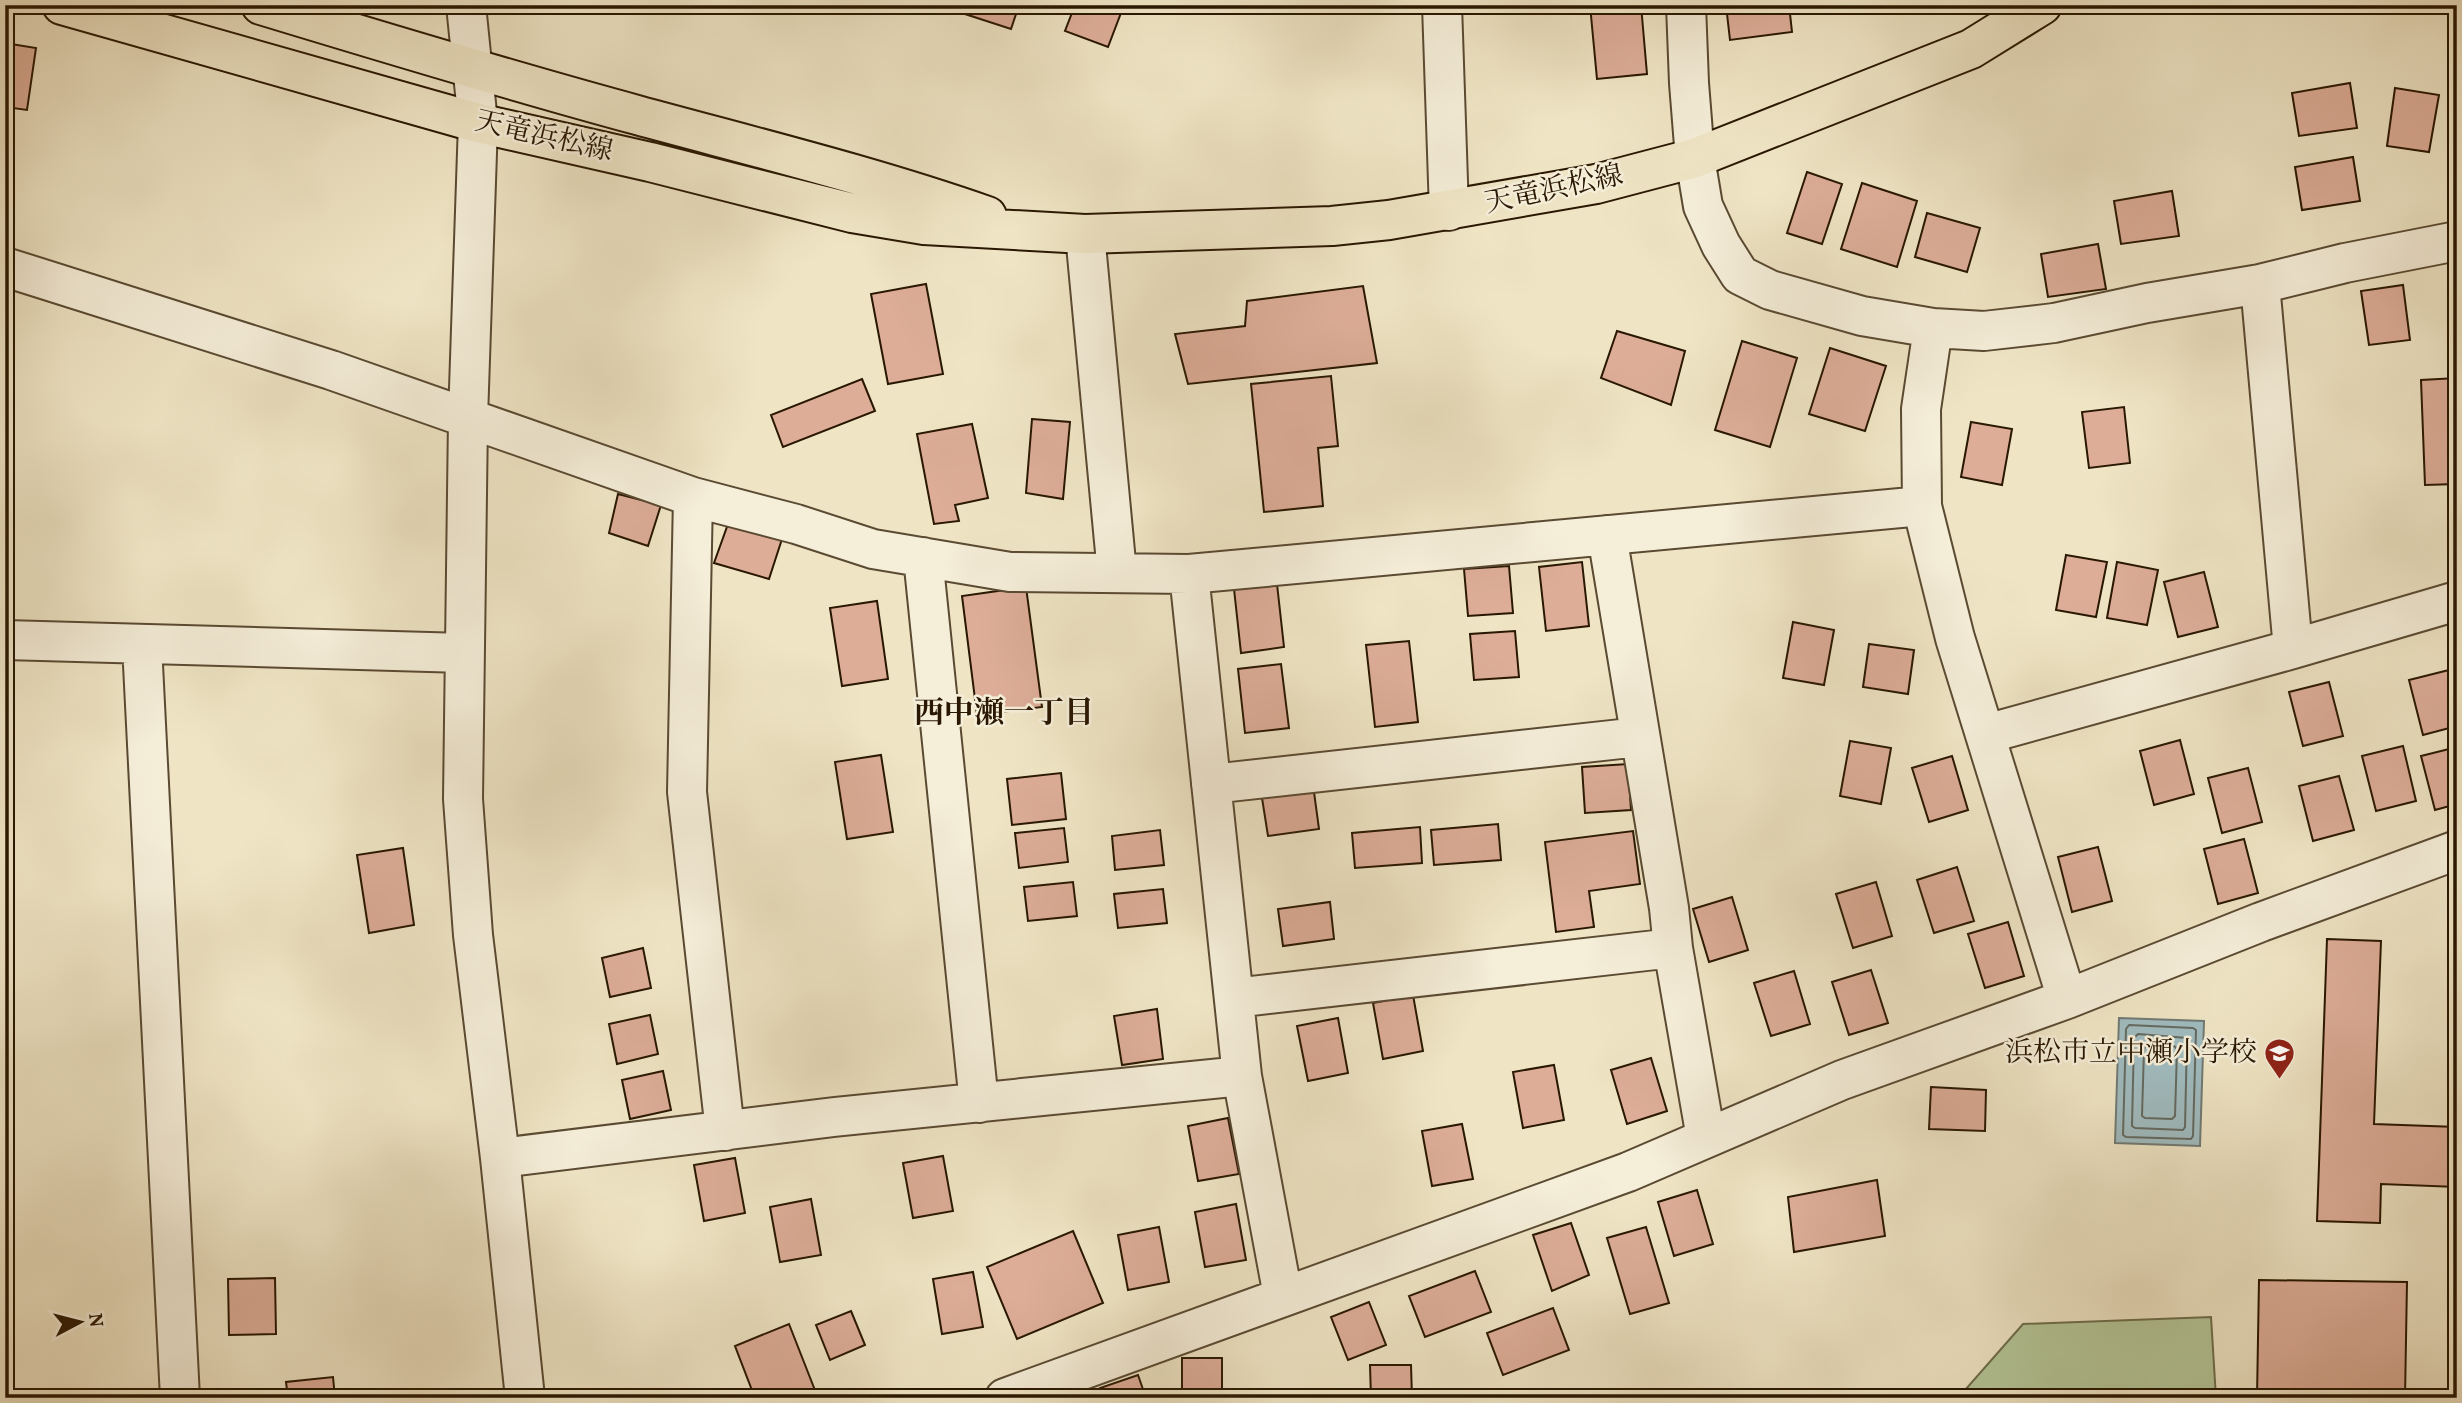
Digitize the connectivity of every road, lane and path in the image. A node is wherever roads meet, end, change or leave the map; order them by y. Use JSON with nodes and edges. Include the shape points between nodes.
{"nodes":[{"id":1,"x":62,"y":5,"type":"edge"},
{"id":2,"x":261,"y":5,"type":"edge"},
{"id":3,"x":466,"y":5,"type":"edge"},
{"id":4,"x":1442,"y":5,"type":"edge"},
{"id":5,"x":1686,"y":5,"type":"edge"},
{"id":6,"x":2042,"y":5,"type":"edge"},
{"id":7,"x":472,"y":70,"type":"junction"},
{"id":8,"x":478,"y":123,"type":"junction"},
{"id":9,"x":1695,"y":158,"type":"junction"},
{"id":10,"x":1449,"y":211,"type":"junction"},
{"id":11,"x":1032,"y":232,"type":"junction"},
{"id":12,"x":1085,"y":234,"type":"junction"},
{"id":13,"x":2457,"y":241,"type":"edge"},
{"id":14,"x":5,"y":267,"type":"edge"},
{"id":15,"x":2260,"y":284,"type":"junction"},
{"id":16,"x":1933,"y":328,"type":"junction"},
{"id":17,"x":468,"y":418,"type":"junction"},
{"id":18,"x":693,"y":497,"type":"junction"},
{"id":19,"x":1922,"y":506,"type":"junction"},
{"id":20,"x":1607,"y":535,"type":"junction"},
{"id":21,"x":923,"y":557,"type":"junction"},
{"id":22,"x":1117,"y":573,"type":"junction"},
{"id":23,"x":1189,"y":574,"type":"junction"},
{"id":24,"x":2457,"y":601,"type":"edge"},
{"id":25,"x":5,"y":640,"type":"edge"},
{"id":26,"x":142,"y":645,"type":"junction"},
{"id":27,"x":2293,"y":649,"type":"junction"},
{"id":28,"x":464,"y":653,"type":"junction"},
{"id":29,"x":1986,"y":734,"type":"junction"},
{"id":30,"x":1639,"y":737,"type":"junction"},
{"id":31,"x":1211,"y":784,"type":"junction"},
{"id":32,"x":2457,"y":850,"type":"edge"},
{"id":33,"x":1673,"y":948,"type":"junction"},
{"id":34,"x":1234,"y":998,"type":"junction"},
{"id":35,"x":2067,"y":999,"type":"junction"},
{"id":36,"x":1242,"y":1076,"type":"junction"},
{"id":37,"x":979,"y":1103,"type":"junction"},
{"id":38,"x":725,"y":1131,"type":"junction"},
{"id":39,"x":1706,"y":1138,"type":"junction"},
{"id":40,"x":500,"y":1158,"type":"junction"},
{"id":41,"x":1283,"y":1296,"type":"junction"},
{"id":42,"x":180,"y":1398,"type":"edge"},
{"id":43,"x":525,"y":1398,"type":"edge"},
{"id":44,"x":1005,"y":1398,"type":"edge"}],
"edges":[{"from":1,"to":8,"type":"main road","name":"天竜浜松線"},
{"from":2,"to":7,"type":"main road","name":"天竜浜松線"},
{"from":3,"to":7,"type":"street"},
{"from":4,"to":10,"type":"street"},
{"from":5,"to":9,"type":"street"},
{"from":6,"to":9,"type":"main road","name":"天竜浜松線","via":[[1971,49]]},
{"from":7,"to":8,"type":"street"},
{"from":7,"to":11,"type":"main road","name":"天竜浜松線","via":[[929,196]]},
{"from":8,"to":11,"type":"main road","name":"天竜浜松線","via":[[852,213],[924,225]]},
{"from":8,"to":17,"type":"street"},
{"from":9,"to":10,"type":"main road","name":"天竜浜松線","via":[[1596,184]]},
{"from":9,"to":16,"type":"street","via":[[1703,206],[1740,275],[1770,290],[1862,316]]},
{"from":10,"to":12,"type":"main road","name":"天竜浜松線","via":[[1332,226]]},
{"from":11,"to":12,"type":"main road","name":"天竜浜松線"},
{"from":12,"to":22,"type":"street"},
{"from":13,"to":15,"type":"street"},
{"from":14,"to":17,"type":"street"},
{"from":15,"to":16,"type":"street","via":[[2054,323],[1984,331]]},
{"from":15,"to":27,"type":"street"},
{"from":16,"to":19,"type":"street","via":[[1921,409]]},
{"from":17,"to":18,"type":"street"},
{"from":17,"to":28,"type":"street"},
{"from":18,"to":21,"type":"street","via":[[873,548]]},
{"from":18,"to":38,"type":"street","via":[[687,792]]},
{"from":19,"to":20,"type":"street"},
{"from":19,"to":29,"type":"street","via":[[1955,638]]},
{"from":20,"to":23,"type":"street"},
{"from":20,"to":30,"type":"street"},
{"from":21,"to":22,"type":"street","via":[[1010,572]]},
{"from":21,"to":37,"type":"street"},
{"from":22,"to":23,"type":"street"},
{"from":23,"to":31,"type":"street"},
{"from":24,"to":27,"type":"street"},
{"from":25,"to":26,"type":"street"},
{"from":26,"to":28,"type":"street"},
{"from":26,"to":42,"type":"street"},
{"from":27,"to":29,"type":"street"},
{"from":28,"to":40,"type":"street","via":[[463,799],[473,935]]},
{"from":29,"to":35,"type":"street"},
{"from":30,"to":31,"type":"street"},
{"from":30,"to":33,"type":"street"},
{"from":31,"to":34,"type":"street"},
{"from":32,"to":35,"type":"street"},
{"from":33,"to":34,"type":"street"},
{"from":33,"to":39,"type":"street"},
{"from":34,"to":36,"type":"street"},
{"from":35,"to":39,"type":"street","via":[[1842,1080]]},
{"from":36,"to":37,"type":"street"},
{"from":36,"to":41,"type":"street"},
{"from":37,"to":38,"type":"street"},
{"from":38,"to":40,"type":"street"},
{"from":39,"to":41,"type":"street","via":[[1628,1172]]},
{"from":40,"to":43,"type":"street"},
{"from":41,"to":44,"type":"street"}]}
